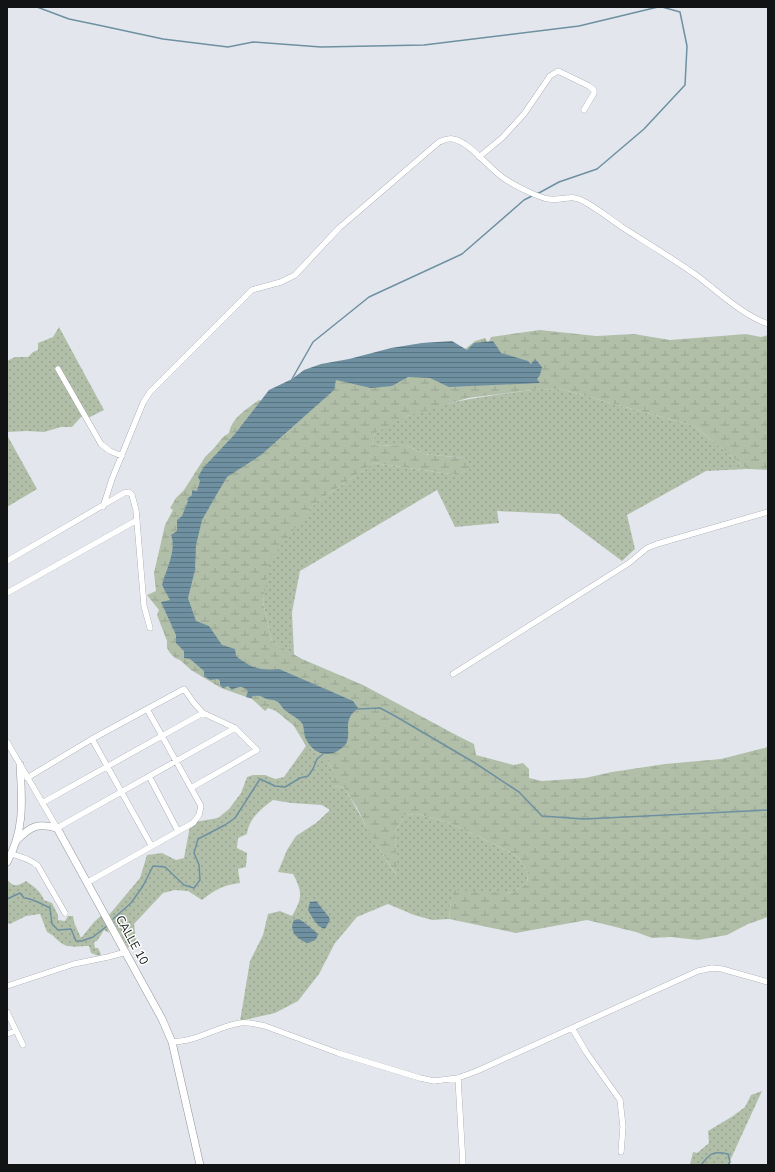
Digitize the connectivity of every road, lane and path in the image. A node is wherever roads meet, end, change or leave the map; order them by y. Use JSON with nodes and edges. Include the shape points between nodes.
{"nodes":[{"id":1,"x":584,"y":110,"type":"dead end"},
{"id":2,"x":479,"y":157,"type":"junction"},
{"id":3,"x":768,"y":324,"type":"edge"},
{"id":4,"x":58,"y":369,"type":"dead end"},
{"id":5,"x":122,"y":456,"type":"junction"},
{"id":6,"x":103,"y":506,"type":"junction"},
{"id":7,"x":768,"y":512,"type":"edge"},
{"id":8,"x":137,"y":520,"type":"junction"},
{"id":9,"x":7,"y":561,"type":"edge"},
{"id":10,"x":7,"y":593,"type":"edge"},
{"id":11,"x":150,"y":628,"type":"dead end"},
{"id":12,"x":453,"y":674,"type":"dead end"},
{"id":13,"x":147,"y":709,"type":"junction"},
{"id":14,"x":203,"y":713,"type":"junction"},
{"id":15,"x":235,"y":728,"type":"junction"},
{"id":16,"x":162,"y":736,"type":"junction"},
{"id":17,"x":92,"y":740,"type":"junction"},
{"id":18,"x":7,"y":742,"type":"edge"},
{"id":19,"x":176,"y":761,"type":"junction"},
{"id":20,"x":20,"y":765,"type":"junction"},
{"id":21,"x":107,"y":766,"type":"junction"},
{"id":22,"x":149,"y":776,"type":"junction"},
{"id":23,"x":27,"y":778,"type":"junction"},
{"id":24,"x":191,"y":788,"type":"junction"},
{"id":25,"x":122,"y":792,"type":"junction"},
{"id":26,"x":42,"y":803,"type":"junction"},
{"id":27,"x":57,"y":828,"type":"junction"},
{"id":28,"x":178,"y":831,"type":"junction"},
{"id":29,"x":17,"y":840,"type":"junction"},
{"id":30,"x":151,"y":845,"type":"junction"},
{"id":31,"x":12,"y":854,"type":"junction"},
{"id":32,"x":7,"y":862,"type":"edge"},
{"id":33,"x":88,"y":882,"type":"junction"},
{"id":34,"x":66,"y":913,"type":"dead end"},
{"id":35,"x":126,"y":952,"type":"junction"},
{"id":36,"x":768,"y":982,"type":"edge"},
{"id":37,"x":7,"y":986,"type":"edge"},
{"id":38,"x":7,"y":1012,"type":"edge"},
{"id":39,"x":572,"y":1028,"type":"junction"},
{"id":40,"x":16,"y":1031,"type":"junction"},
{"id":41,"x":7,"y":1034,"type":"edge"},
{"id":42,"x":172,"y":1042,"type":"junction"},
{"id":43,"x":23,"y":1045,"type":"dead end"},
{"id":44,"x":458,"y":1078,"type":"junction"},
{"id":45,"x":621,"y":1152,"type":"dead end"},
{"id":46,"x":200,"y":1165,"type":"edge"},
{"id":47,"x":463,"y":1165,"type":"edge"}],
"edges":[{"from":1,"to":2,"type":"street","via":[[594,90],[558,71],[553,72],[524,114],[502,138]]},
{"from":2,"to":3,"type":"street","via":[[507,181],[543,198],[570,197],[584,201],[675,260],[746,313]]},
{"from":2,"to":5,"type":"street","via":[[453,139],[439,142],[339,228],[295,275],[252,290],[150,392],[143,403]]},
{"from":4,"to":5,"type":"street","via":[[101,444]]},
{"from":5,"to":6,"type":"street"},
{"from":6,"to":8,"type":"street","via":[[129,492]]},
{"from":6,"to":9,"type":"street"},
{"from":7,"to":12,"type":"street","via":[[647,548],[629,563]]},
{"from":8,"to":10,"type":"street"},
{"from":8,"to":11,"type":"street","via":[[144,606]]},
{"from":13,"to":14,"type":"street","via":[[184,689]]},
{"from":13,"to":16,"type":"street"},
{"from":13,"to":17,"type":"street"},
{"from":14,"to":15,"type":"street"},
{"from":14,"to":16,"type":"street"},
{"from":15,"to":19,"type":"street"},
{"from":15,"to":24,"type":"street","via":[[258,750]]},
{"from":16,"to":19,"type":"street"},
{"from":16,"to":21,"type":"street"},
{"from":17,"to":21,"type":"street"},
{"from":17,"to":23,"type":"street"},
{"from":18,"to":20,"type":"street","name":"CALLE 10"},
{"from":19,"to":22,"type":"street"},
{"from":19,"to":24,"type":"street"},
{"from":20,"to":23,"type":"street","name":"CALLE 10"},
{"from":20,"to":29,"type":"main road","via":[[21,820]]},
{"from":21,"to":25,"type":"street"},
{"from":21,"to":26,"type":"street"},
{"from":22,"to":25,"type":"street"},
{"from":22,"to":28,"type":"street"},
{"from":23,"to":26,"type":"street","name":"CALLE 10"},
{"from":24,"to":28,"type":"street","via":[[200,806],[199,815],[193,823]]},
{"from":25,"to":27,"type":"street"},
{"from":25,"to":30,"type":"street"},
{"from":26,"to":27,"type":"street","name":"CALLE 10"},
{"from":27,"to":29,"type":"main road","via":[[40,825],[33,827]]},
{"from":27,"to":33,"type":"main road","name":"CALLE 10"},
{"from":28,"to":30,"type":"street"},
{"from":29,"to":31,"type":"main road"},
{"from":30,"to":33,"type":"street"},
{"from":31,"to":32,"type":"main road"},
{"from":31,"to":34,"type":"street","via":[[38,866]]},
{"from":33,"to":35,"type":"main road","name":"CALLE 10"},
{"from":35,"to":37,"type":"street","via":[[74,964]]},
{"from":35,"to":42,"type":"main road","name":"CALLE 10"},
{"from":36,"to":39,"type":"street","via":[[722,969],[698,971]]},
{"from":38,"to":40,"type":"street"},
{"from":39,"to":44,"type":"street"},
{"from":39,"to":45,"type":"street","via":[[620,1100],[623,1127]]},
{"from":40,"to":41,"type":"street"},
{"from":40,"to":43,"type":"street"},
{"from":42,"to":44,"type":"street","via":[[190,1040],[241,1023],[255,1024],[420,1078],[434,1081]]},
{"from":42,"to":46,"type":"main road","name":"CALLE 10"},
{"from":44,"to":47,"type":"street"}]}
